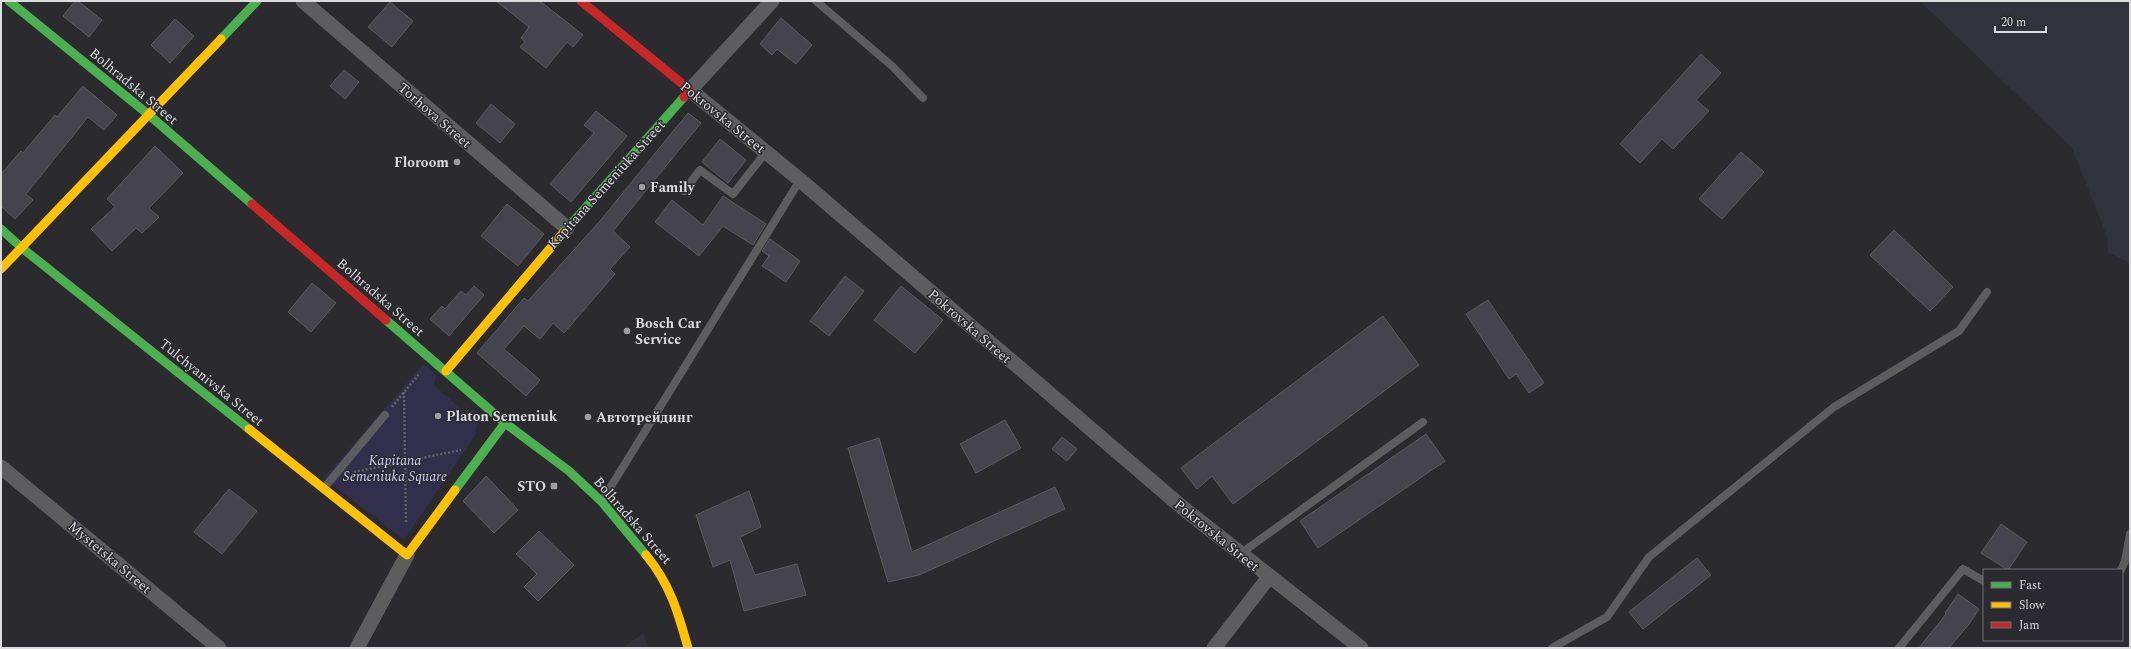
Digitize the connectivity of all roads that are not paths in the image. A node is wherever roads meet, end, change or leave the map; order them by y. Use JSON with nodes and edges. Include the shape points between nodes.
{"nodes":[{"id":1,"x":9,"y":1,"type":"edge"},
{"id":2,"x":257,"y":1,"type":"edge"},
{"id":3,"x":303,"y":1,"type":"edge"},
{"id":4,"x":581,"y":1,"type":"edge"},
{"id":5,"x":772,"y":1,"type":"edge"},
{"id":6,"x":816,"y":1,"type":"edge"},
{"id":7,"x":690,"y":90,"type":"junction"},
{"id":8,"x":923,"y":98,"type":"dead end"},
{"id":9,"x":150,"y":115,"type":"junction"},
{"id":10,"x":766,"y":152,"type":"junction"},
{"id":11,"x":800,"y":180,"type":"junction"},
{"id":12,"x":684,"y":191,"type":"dead end"},
{"id":13,"x":567,"y":228,"type":"junction"},
{"id":14,"x":1,"y":229,"type":"edge"},
{"id":15,"x":22,"y":248,"type":"junction"},
{"id":16,"x":1,"y":269,"type":"edge"},
{"id":17,"x":1987,"y":292,"type":"dead end"},
{"id":18,"x":446,"y":371,"type":"junction"},
{"id":19,"x":385,"y":415,"type":"road end"},
{"id":20,"x":1423,"y":422,"type":"dead end"},
{"id":21,"x":505,"y":423,"type":"junction"},
{"id":22,"x":1,"y":467,"type":"edge"},
{"id":23,"x":323,"y":489,"type":"junction"},
{"id":24,"x":602,"y":502,"type":"junction"},
{"id":25,"x":2130,"y":534,"type":"edge"},
{"id":26,"x":1240,"y":554,"type":"junction"},
{"id":27,"x":406,"y":555,"type":"junction"},
{"id":28,"x":2122,"y":569,"type":"edge"},
{"id":29,"x":1269,"y":577,"type":"junction"},
{"id":30,"x":1983,"y":581,"type":"edge"},
{"id":31,"x":219,"y":648,"type":"edge"},
{"id":32,"x":357,"y":648,"type":"edge"},
{"id":33,"x":688,"y":648,"type":"edge"},
{"id":34,"x":1214,"y":648,"type":"edge"},
{"id":35,"x":1362,"y":648,"type":"edge"},
{"id":36,"x":1552,"y":648,"type":"edge"},
{"id":37,"x":1899,"y":648,"type":"edge"}],
"edges":[{"from":1,"to":9,"type":"main road","name":"Bolhradska Street"},
{"from":2,"to":9,"type":"main road"},
{"from":3,"to":13,"type":"street","name":"Torhova Street"},
{"from":4,"to":7,"type":"main road","name":"Pokrovska Street"},
{"from":5,"to":7,"type":"street","name":"Kapitana Semeniuka Street"},
{"from":6,"to":8,"type":"lane","via":[[892,66]]},
{"from":7,"to":10,"type":"street","name":"Pokrovska Street"},
{"from":7,"to":13,"type":"main road","name":"Kapitana Semeniuka Street"},
{"from":9,"to":15,"type":"main road"},
{"from":9,"to":18,"type":"main road","name":"Bolhradska Street"},
{"from":10,"to":11,"type":"street","name":"Pokrovska Street"},
{"from":10,"to":12,"type":"lane","via":[[733,194],[700,170]]},
{"from":11,"to":24,"type":"lane"},
{"from":11,"to":26,"type":"street","name":"Pokrovska Street","via":[[1171,498]]},
{"from":13,"to":18,"type":"main road","name":"Kapitana Semeniuka Street"},
{"from":14,"to":15,"type":"main road","name":"Tulchyanivska Street"},
{"from":15,"to":16,"type":"main road"},
{"from":15,"to":23,"type":"main road","name":"Tulchyanivska Street"},
{"from":17,"to":36,"type":"lane","via":[[1959,330],[1834,407],[1648,557],[1607,617]]},
{"from":18,"to":21,"type":"main road","name":"Bolhradska Street"},
{"from":19,"to":23,"type":"lane"},
{"from":20,"to":26,"type":"lane"},
{"from":21,"to":24,"type":"main road","name":"Bolhradska Street","via":[[569,471]]},
{"from":21,"to":27,"type":"main road"},
{"from":22,"to":31,"type":"street","name":"Mystetska Street"},
{"from":23,"to":27,"type":"main road","name":"Tulchyanivska Street"},
{"from":24,"to":33,"type":"main road","name":"Bolhradska Street","via":[[660,572],[677,609]]},
{"from":25,"to":28,"type":"lane","via":[[2126,561]]},
{"from":26,"to":29,"type":"street","name":"Pokrovska Street"},
{"from":27,"to":32,"type":"street"},
{"from":29,"to":34,"type":"street"},
{"from":29,"to":35,"type":"street","name":"Pokrovska Street"},
{"from":30,"to":37,"type":"lane","via":[[1963,569]]}]}
